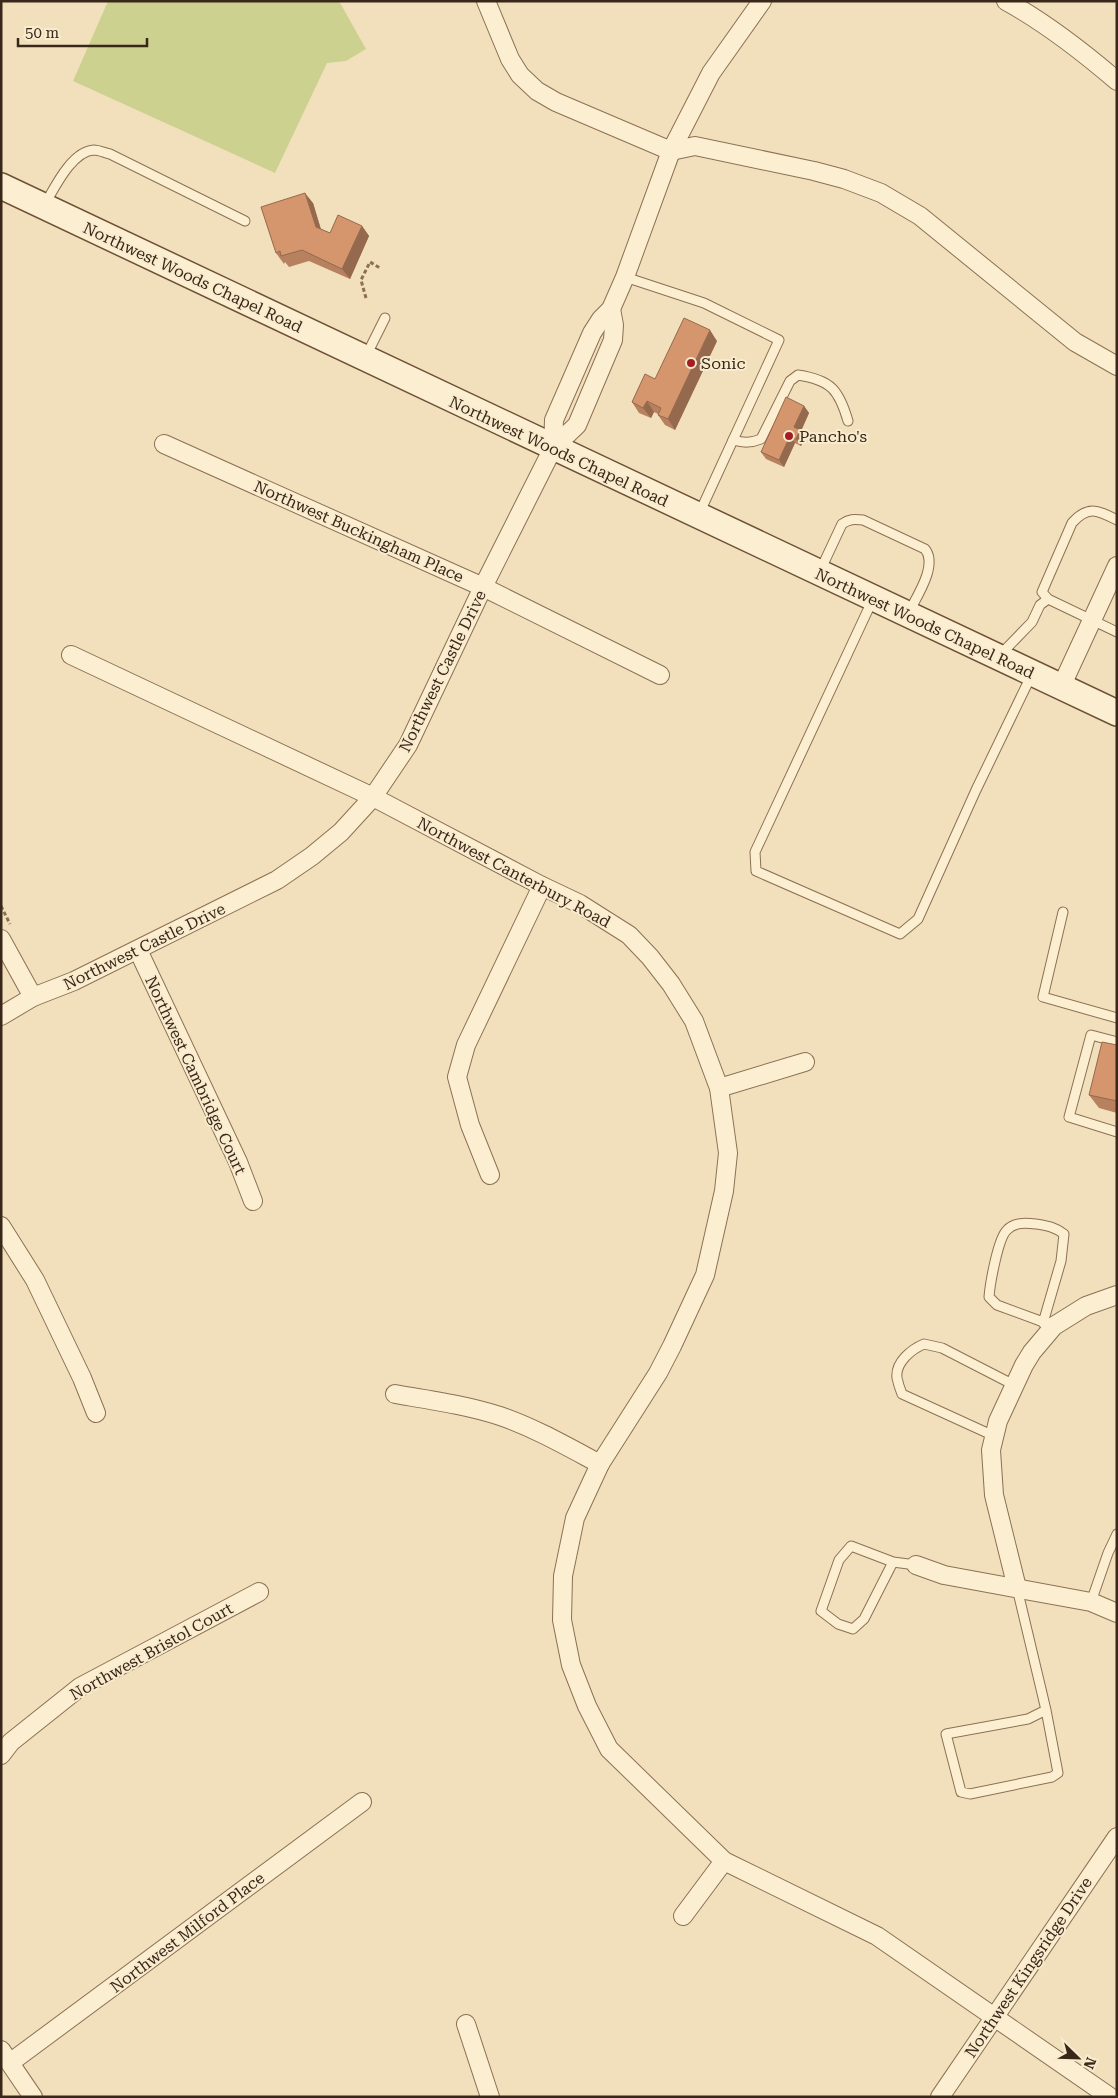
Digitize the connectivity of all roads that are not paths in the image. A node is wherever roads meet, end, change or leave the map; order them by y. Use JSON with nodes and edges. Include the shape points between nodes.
{"nodes":[{"id":1,"x":486,"y":1,"type":"edge"},
{"id":2,"x":762,"y":1,"type":"edge"},
{"id":3,"x":1006,"y":1,"type":"edge"},
{"id":4,"x":1117,"y":81,"type":"edge"},
{"id":5,"x":671,"y":151,"type":"junction"},
{"id":6,"x":1,"y":186,"type":"edge"},
{"id":7,"x":44,"y":206,"type":"junction"},
{"id":8,"x":245,"y":221,"type":"dead end"},
{"id":9,"x":625,"y":277,"type":"junction"},
{"id":10,"x":385,"y":318,"type":"dead end"},
{"id":11,"x":365,"y":359,"type":"junction"},
{"id":12,"x":1117,"y":366,"type":"edge"},
{"id":13,"x":848,"y":421,"type":"dead end"},
{"id":14,"x":733,"y":440,"type":"junction"},
{"id":15,"x":164,"y":444,"type":"dead end"},
{"id":16,"x":553,"y":448,"type":"junction"},
{"id":17,"x":697,"y":516,"type":"junction"},
{"id":18,"x":1117,"y":520,"type":"edge"},
{"id":19,"x":1117,"y":566,"type":"edge"},
{"id":20,"x":818,"y":573,"type":"junction"},
{"id":21,"x":483,"y":587,"type":"junction"},
{"id":22,"x":873,"y":599,"type":"junction"},
{"id":23,"x":1048,"y":600,"type":"junction"},
{"id":24,"x":908,"y":616,"type":"junction"},
{"id":25,"x":1092,"y":620,"type":"junction"},
{"id":26,"x":1117,"y":632,"type":"edge"},
{"id":27,"x":71,"y":655,"type":"dead end"},
{"id":28,"x":997,"y":658,"type":"junction"},
{"id":29,"x":1032,"y":674,"type":"junction"},
{"id":30,"x":660,"y":675,"type":"dead end"},
{"id":31,"x":1061,"y":687,"type":"junction"},
{"id":32,"x":1117,"y":714,"type":"edge"},
{"id":33,"x":373,"y":797,"type":"junction"},
{"id":34,"x":542,"y":886,"type":"junction"},
{"id":35,"x":1063,"y":912,"type":"dead end"},
{"id":36,"x":1,"y":939,"type":"edge"},
{"id":37,"x":138,"y":950,"type":"junction"},
{"id":38,"x":33,"y":997,"type":"junction"},
{"id":39,"x":1,"y":1016,"type":"edge"},
{"id":40,"x":1117,"y":1018,"type":"edge"},
{"id":41,"x":1117,"y":1042,"type":"edge"},
{"id":42,"x":805,"y":1062,"type":"dead end"},
{"id":43,"x":718,"y":1088,"type":"junction"},
{"id":44,"x":1117,"y":1132,"type":"edge"},
{"id":45,"x":490,"y":1175,"type":"dead end"},
{"id":46,"x":254,"y":1201,"type":"dead end"},
{"id":47,"x":1,"y":1226,"type":"edge"},
{"id":48,"x":1117,"y":1295,"type":"edge"},
{"id":49,"x":1049,"y":1324,"type":"junction"},
{"id":50,"x":1014,"y":1385,"type":"junction"},
{"id":51,"x":395,"y":1394,"type":"dead end"},
{"id":52,"x":96,"y":1413,"type":"dead end"},
{"id":53,"x":994,"y":1436,"type":"junction"},
{"id":54,"x":600,"y":1464,"type":"junction"},
{"id":55,"x":1117,"y":1534,"type":"edge"},
{"id":56,"x":894,"y":1562,"type":"junction"},
{"id":57,"x":916,"y":1564,"type":"joint"},
{"id":58,"x":1017,"y":1588,"type":"junction"},
{"id":59,"x":259,"y":1592,"type":"dead end"},
{"id":60,"x":1091,"y":1602,"type":"junction"},
{"id":61,"x":1117,"y":1613,"type":"edge"},
{"id":62,"x":1046,"y":1710,"type":"junction"},
{"id":63,"x":1,"y":1755,"type":"edge"},
{"id":64,"x":362,"y":1802,"type":"dead end"},
{"id":65,"x":1117,"y":1837,"type":"edge"},
{"id":66,"x":724,"y":1861,"type":"junction"},
{"id":67,"x":683,"y":1916,"type":"dead end"},
{"id":68,"x":994,"y":2018,"type":"junction"},
{"id":69,"x":466,"y":2024,"type":"dead end"},
{"id":70,"x":6,"y":2056,"type":"edge"},
{"id":71,"x":34,"y":2097,"type":"edge"},
{"id":72,"x":490,"y":2097,"type":"edge"},
{"id":73,"x":940,"y":2097,"type":"edge"},
{"id":74,"x":1110,"y":2097,"type":"edge"}],
"edges":[{"from":1,"to":5,"type":"street","via":[[510,58],[537,91]]},
{"from":2,"to":5,"type":"street","via":[[711,73]]},
{"from":3,"to":4,"type":"street","via":[[1045,24]]},
{"from":5,"to":9,"type":"street"},
{"from":5,"to":12,"type":"street","via":[[695,146],[814,171],[881,193],[920,216],[1075,342]]},
{"from":6,"to":7,"type":"main road","name":"Northwest Woods Chapel Road"},
{"from":7,"to":8,"type":"lane","via":[[63,173],[77,158],[94,150],[110,154]]},
{"from":7,"to":11,"type":"main road","name":"Northwest Woods Chapel Road"},
{"from":9,"to":14,"type":"lane","via":[[704,303],[779,340]]},
{"from":9,"to":16,"type":"street","via":[[611,309],[592,333],[554,420]]},
{"from":10,"to":11,"type":"lane"},
{"from":11,"to":16,"type":"main road","name":"Northwest Woods Chapel Road"},
{"from":13,"to":14,"type":"lane","via":[[842,401],[834,390],[810,377],[798,375],[790,381],[761,439],[752,443]]},
{"from":14,"to":17,"type":"lane"},
{"from":15,"to":21,"type":"street","name":"Northwest Buckingham Place"},
{"from":16,"to":17,"type":"main road","name":"Northwest Woods Chapel Road"},
{"from":16,"to":21,"type":"street","name":"Northwest Castle Drive"},
{"from":17,"to":20,"type":"main road","name":"Northwest Woods Chapel Road"},
{"from":18,"to":23,"type":"lane","via":[[1088,510],[1075,520],[1042,592]]},
{"from":19,"to":25,"type":"street"},
{"from":20,"to":22,"type":"main road","name":"Northwest Woods Chapel Road"},
{"from":20,"to":24,"type":"lane","via":[[847,520],[863,520],[925,549],[929,554],[930,568]]},
{"from":21,"to":30,"type":"street","name":"Northwest Buckingham Place"},
{"from":21,"to":33,"type":"street","name":"Northwest Castle Drive","via":[[408,744]]},
{"from":22,"to":24,"type":"main road","name":"Northwest Woods Chapel Road"},
{"from":22,"to":29,"type":"lane","via":[[755,852],[756,871],[900,934],[909,928],[918,919]]},
{"from":23,"to":25,"type":"lane"},
{"from":23,"to":28,"type":"lane","via":[[1040,605],[1032,622]]},
{"from":24,"to":28,"type":"main road","name":"Northwest Woods Chapel Road"},
{"from":25,"to":26,"type":"lane"},
{"from":25,"to":31,"type":"street"},
{"from":27,"to":33,"type":"street","name":"Northwest Canterbury Road"},
{"from":28,"to":29,"type":"main road","name":"Northwest Woods Chapel Road"},
{"from":29,"to":31,"type":"main road","name":"Northwest Woods Chapel Road"},
{"from":31,"to":32,"type":"main road","name":"Northwest Woods Chapel Road"},
{"from":33,"to":34,"type":"street","name":"Northwest Canterbury Road"},
{"from":33,"to":37,"type":"street","name":"Northwest Castle Drive","via":[[340,832],[277,880]]},
{"from":34,"to":43,"type":"street","name":"Northwest Canterbury Road","via":[[580,904],[630,935],[650,957],[694,1021]]},
{"from":34,"to":45,"type":"street","via":[[466,1045],[457,1077],[470,1125]]},
{"from":35,"to":40,"type":"lane","via":[[1043,997]]},
{"from":36,"to":38,"type":"street"},
{"from":37,"to":38,"type":"street","name":"Northwest Castle Drive"},
{"from":37,"to":46,"type":"street","name":"Northwest Cambridge Court"},
{"from":38,"to":39,"type":"street","name":"Northwest Castle Drive"},
{"from":41,"to":44,"type":"lane","via":[[1091,1036],[1070,1117]]},
{"from":42,"to":43,"type":"street"},
{"from":43,"to":54,"type":"street","name":"Northwest Canterbury Road","via":[[728,1153],[724,1191],[705,1275],[663,1364]]},
{"from":47,"to":52,"type":"street","via":[[34,1280]]},
{"from":48,"to":49,"type":"street"},
{"from":49,"to":49,"type":"lane","via":[[997,1305],[990,1297],[990,1281],[1002,1239],[1006,1230],[1017,1224],[1055,1227],[1064,1234]]},
{"from":49,"to":50,"type":"street"},
{"from":50,"to":53,"type":"street"},
{"from":50,"to":53,"type":"lane","via":[[942,1348],[924,1344],[912,1349],[896,1376],[902,1394]]},
{"from":51,"to":54,"type":"street","via":[[500,1416],[532,1428]]},
{"from":53,"to":58,"type":"street","via":[[991,1450],[994,1495]]},
{"from":54,"to":66,"type":"street","name":"Northwest Canterbury Road","via":[[575,1518],[563,1576],[562,1620],[571,1665],[587,1706],[610,1749]]},
{"from":55,"to":60,"type":"lane"},
{"from":56,"to":56,"type":"lane","via":[[851,1546],[839,1560],[821,1611],[838,1624],[853,1629],[864,1620]]},
{"from":56,"to":57,"type":"lane"},
{"from":57,"to":58,"type":"street","via":[[944,1575]]},
{"from":58,"to":60,"type":"street"},
{"from":58,"to":62,"type":"lane"},
{"from":59,"to":63,"type":"street","name":"Northwest Bristol Court","via":[[80,1687],[11,1742]]},
{"from":60,"to":61,"type":"street"},
{"from":62,"to":62,"type":"lane","via":[[1058,1773],[970,1794],[961,1792],[946,1734],[1028,1719]]},
{"from":64,"to":70,"type":"street","name":"Northwest Milford Place"},
{"from":65,"to":68,"type":"street","name":"Northwest Kingsridge Drive"},
{"from":66,"to":67,"type":"street"},
{"from":66,"to":68,"type":"street","name":"Northwest Canterbury Road","via":[[877,1936]]},
{"from":68,"to":73,"type":"street","name":"Northwest Kingsridge Drive"},
{"from":68,"to":74,"type":"street","name":"Northwest Canterbury Road"},
{"from":69,"to":72,"type":"street"},
{"from":70,"to":71,"type":"street"}]}
